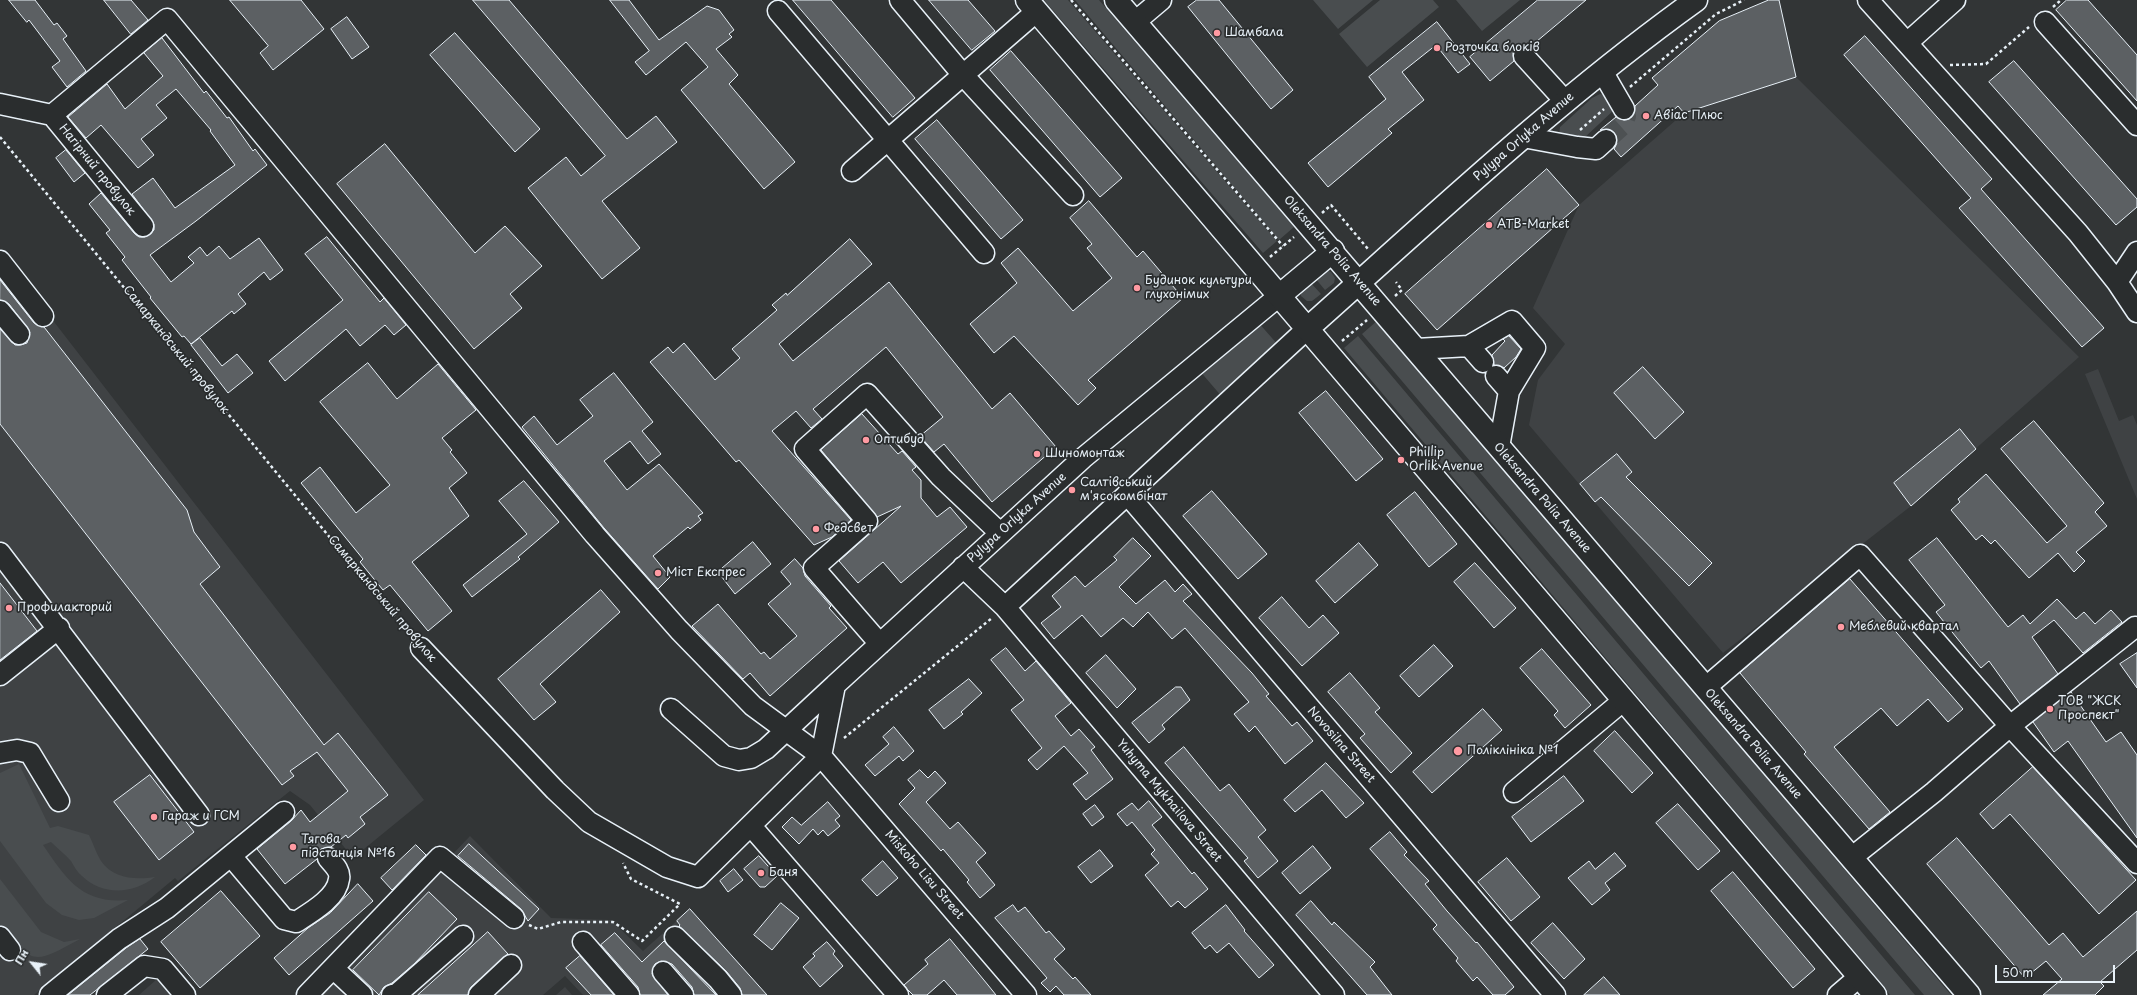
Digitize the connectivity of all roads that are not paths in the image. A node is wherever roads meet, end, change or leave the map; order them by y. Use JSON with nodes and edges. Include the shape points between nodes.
{"nodes":[{"id":1,"x":900,"y":0,"type":"edge"},
{"id":2,"x":1116,"y":0,"type":"edge"},
{"id":3,"x":1160,"y":0,"type":"edge"},
{"id":4,"x":1696,"y":0,"type":"edge"},
{"id":5,"x":1868,"y":0,"type":"edge"},
{"id":6,"x":1955,"y":0,"type":"edge"},
{"id":7,"x":1032,"y":6,"type":"edge"},
{"id":8,"x":778,"y":11,"type":"dead end"},
{"id":9,"x":2042,"y":19,"type":"road end"},
{"id":10,"x":1135,"y":22,"type":"junction"},
{"id":11,"x":1907,"y":43,"type":"junction"},
{"id":12,"x":1524,"y":56,"type":"dead end"},
{"id":13,"x":1602,"y":71,"type":"junction"},
{"id":14,"x":962,"y":76,"type":"junction"},
{"id":15,"x":1565,"y":101,"type":"junction"},
{"id":16,"x":0,"y":104,"type":"edge"},
{"id":17,"x":1624,"y":110,"type":"tunnel mouth"},
{"id":18,"x":52,"y":115,"type":"junction"},
{"id":19,"x":2137,"y":125,"type":"edge"},
{"id":20,"x":1523,"y":137,"type":"junction"},
{"id":21,"x":888,"y":140,"type":"junction"},
{"id":22,"x":1606,"y":140,"type":"tunnel mouth"},
{"id":23,"x":852,"y":171,"type":"dead end"},
{"id":24,"x":1073,"y":195,"type":"dead end"},
{"id":25,"x":143,"y":226,"type":"dead end"},
{"id":26,"x":1333,"y":251,"type":"junction"},
{"id":27,"x":2137,"y":252,"type":"edge"},
{"id":28,"x":984,"y":253,"type":"dead end"},
{"id":29,"x":0,"y":262,"type":"edge"},
{"id":30,"x":2117,"y":282,"type":"junction"},
{"id":31,"x":1359,"y":283,"type":"junction"},
{"id":32,"x":1279,"y":296,"type":"junction"},
{"id":33,"x":0,"y":311,"type":"edge"},
{"id":34,"x":2137,"y":312,"type":"edge"},
{"id":35,"x":43,"y":316,"type":"dead end"},
{"id":36,"x":1307,"y":329,"type":"junction"},
{"id":37,"x":19,"y":334,"type":"dead end"},
{"id":38,"x":1469,"y":346,"type":"junction"},
{"id":39,"x":1416,"y":349,"type":"junction"},
{"id":40,"x":1509,"y":391,"type":"junction"},
{"id":41,"x":1498,"y":447,"type":"junction"},
{"id":42,"x":1127,"y":494,"type":"junction"},
{"id":43,"x":1000,"y":534,"type":"junction"},
{"id":44,"x":0,"y":553,"type":"edge"},
{"id":45,"x":963,"y":567,"type":"junction"},
{"id":46,"x":1005,"y":607,"type":"junction"},
{"id":47,"x":2135,"y":627,"type":"dead end"},
{"id":48,"x":58,"y":628,"type":"junction"},
{"id":49,"x":880,"y":644,"type":"junction"},
{"id":50,"x":422,"y":648,"type":"road end"},
{"id":51,"x":0,"y":675,"type":"edge"},
{"id":52,"x":835,"y":685,"type":"junction"},
{"id":53,"x":1705,"y":688,"type":"junction"},
{"id":54,"x":1624,"y":700,"type":"junction"},
{"id":55,"x":671,"y":709,"type":"dead end"},
{"id":56,"x":2010,"y":726,"type":"junction"},
{"id":57,"x":786,"y":730,"type":"junction"},
{"id":58,"x":0,"y":753,"type":"edge"},
{"id":59,"x":821,"y":756,"type":"junction"},
{"id":60,"x":1514,"y":792,"type":"dead end"},
{"id":61,"x":59,"y":801,"type":"dead end"},
{"id":62,"x":284,"y":812,"type":"dead end"},
{"id":63,"x":199,"y":815,"type":"dead end"},
{"id":64,"x":750,"y":826,"type":"junction"},
{"id":65,"x":231,"y":856,"type":"junction"},
{"id":66,"x":328,"y":858,"type":"dead end"},
{"id":67,"x":1851,"y":858,"type":"junction"},
{"id":68,"x":2137,"y":863,"type":"edge"},
{"id":69,"x":514,"y":918,"type":"road end"},
{"id":70,"x":462,"y":936,"type":"dead end"},
{"id":71,"x":675,"y":936,"type":"dead end"},
{"id":72,"x":583,"y":942,"type":"dead end"},
{"id":73,"x":511,"y":965,"type":"dead end"},
{"id":74,"x":333,"y":968,"type":"junction"},
{"id":75,"x":663,"y":972,"type":"dead end"},
{"id":76,"x":1859,"y":977,"type":"junction"},
{"id":77,"x":50,"y":995,"type":"edge"},
{"id":78,"x":107,"y":995,"type":"edge"},
{"id":79,"x":185,"y":995,"type":"edge"},
{"id":80,"x":307,"y":995,"type":"edge"},
{"id":81,"x":362,"y":995,"type":"edge"},
{"id":82,"x":392,"y":995,"type":"edge"},
{"id":83,"x":479,"y":995,"type":"edge"},
{"id":84,"x":629,"y":995,"type":"edge"},
{"id":85,"x":683,"y":995,"type":"edge"},
{"id":86,"x":731,"y":995,"type":"edge"},
{"id":87,"x":898,"y":995,"type":"edge"},
{"id":88,"x":1026,"y":995,"type":"edge"},
{"id":89,"x":1334,"y":995,"type":"edge"},
{"id":90,"x":1555,"y":995,"type":"edge"},
{"id":91,"x":1838,"y":995,"type":"edge"},
{"id":92,"x":1875,"y":995,"type":"edge"},
{"id":93,"x":1969,"y":995,"type":"edge"}],
"edges":[{"from":1,"to":14,"type":"street"},
{"from":2,"to":10,"type":"main road","name":"Oleksandra Polia Avenue"},
{"from":3,"to":10,"type":"street"},
{"from":4,"to":13,"type":"main road","name":"Pylypa Orlyka Avenue"},
{"from":5,"to":11,"type":"street"},
{"from":6,"to":11,"type":"street"},
{"from":7,"to":14,"type":"street"},
{"from":7,"to":32,"type":"main road"},
{"from":8,"to":21,"type":"street"},
{"from":9,"to":19,"type":"street"},
{"from":10,"to":26,"type":"main road","name":"Oleksandra Polia Avenue"},
{"from":11,"to":30,"type":"street","via":[[2078,233]]},
{"from":12,"to":15,"type":"street"},
{"from":13,"to":15,"type":"main road","name":"Pylypa Orlyka Avenue"},
{"from":13,"to":17,"type":"street"},
{"from":14,"to":21,"type":"street"},
{"from":14,"to":24,"type":"street"},
{"from":15,"to":20,"type":"main road","name":"Pylypa Orlyka Avenue"},
{"from":16,"to":18,"type":"street"},
{"from":18,"to":25,"type":"street","name":"Нагірний провулок"},
{"from":18,"to":57,"type":"street","name":"Miskoho Lisu Street","via":[[167,19],[595,535],[700,652],[753,706]]},
{"from":20,"to":22,"type":"street","via":[[1596,149]]},
{"from":20,"to":31,"type":"main road","name":"Pylypa Orlyka Avenue"},
{"from":21,"to":23,"type":"street"},
{"from":21,"to":28,"type":"street"},
{"from":26,"to":31,"type":"main road","name":"Oleksandra Polia Avenue"},
{"from":26,"to":32,"type":"main road"},
{"from":27,"to":30,"type":"street"},
{"from":29,"to":35,"type":"street"},
{"from":30,"to":34,"type":"street"},
{"from":31,"to":36,"type":"main road","name":"Pylypa Orlyka Avenue"},
{"from":31,"to":39,"type":"main road","name":"Oleksandra Polia Avenue"},
{"from":32,"to":36,"type":"main road"},
{"from":32,"to":43,"type":"street","name":"Pylypa Orlyka Avenue","via":[[1083,458]]},
{"from":33,"to":37,"type":"street"},
{"from":36,"to":42,"type":"street"},
{"from":36,"to":54,"type":"main road"},
{"from":38,"to":39,"type":"street"},
{"from":38,"to":40,"type":"street"},
{"from":38,"to":40,"type":"street","via":[[1512,321],[1535,348]]},
{"from":39,"to":41,"type":"main road","name":"Oleksandra Polia Avenue"},
{"from":40,"to":41,"type":"street"},
{"from":41,"to":53,"type":"main road","name":"Oleksandra Polia Avenue"},
{"from":42,"to":46,"type":"street"},
{"from":42,"to":90,"type":"street","name":"Novosilna Street"},
{"from":43,"to":45,"type":"street","name":"Pylypa Orlyka Avenue"},
{"from":43,"to":49,"type":"street","via":[[940,477],[867,394],[805,449],[868,521],[814,568]]},
{"from":44,"to":48,"type":"street"},
{"from":45,"to":46,"type":"street","name":"Yuhyma Mykhailova Street"},
{"from":45,"to":49,"type":"street","name":"Pylypa Orlyka Avenue"},
{"from":46,"to":89,"type":"street","name":"Yuhyma Mykhailova Street"},
{"from":47,"to":56,"type":"street"},
{"from":48,"to":51,"type":"street"},
{"from":48,"to":63,"type":"street"},
{"from":49,"to":52,"type":"street","name":"Pylypa Orlyka Avenue"},
{"from":50,"to":64,"type":"street","name":"Самаркандський провулок","via":[[555,790],[589,822],[668,867],[698,877]]},
{"from":52,"to":57,"type":"street","name":"Pylypa Orlyka Avenue"},
{"from":52,"to":59,"type":"street"},
{"from":53,"to":56,"type":"street","via":[[1860,555]]},
{"from":53,"to":67,"type":"main road","name":"Oleksandra Polia Avenue"},
{"from":54,"to":60,"type":"street"},
{"from":54,"to":76,"type":"main road"},
{"from":55,"to":57,"type":"street","name":"Pylypa Orlyka Avenue","via":[[724,756],[739,760],[752,758]]},
{"from":56,"to":67,"type":"street","via":[[1934,792]]},
{"from":56,"to":68,"type":"street"},
{"from":57,"to":59,"type":"street","name":"Miskoho Lisu Street"},
{"from":58,"to":61,"type":"street","via":[[17,750],[30,754]]},
{"from":59,"to":64,"type":"street","name":"Самаркандський провулок"},
{"from":59,"to":88,"type":"street","name":"Miskoho Lisu Street"},
{"from":62,"to":65,"type":"street"},
{"from":64,"to":87,"type":"street"},
{"from":65,"to":66,"type":"street","via":[[284,919],[296,922],[334,892],[340,879],[337,869]]},
{"from":65,"to":77,"type":"street","via":[[167,908],[119,939]]},
{"from":67,"to":93,"type":"main road","name":"Oleksandra Polia Avenue"},
{"from":69,"to":74,"type":"street","via":[[440,857]]},
{"from":70,"to":82,"type":"street","via":[[397,994]]},
{"from":71,"to":86,"type":"street","via":[[718,978]]},
{"from":72,"to":84,"type":"street"},
{"from":73,"to":83,"type":"street"},
{"from":74,"to":80,"type":"street"},
{"from":74,"to":81,"type":"street"},
{"from":75,"to":85,"type":"street"},
{"from":76,"to":91,"type":"street"},
{"from":76,"to":92,"type":"main road"},
{"from":78,"to":79,"type":"street","via":[[144,966],[163,970]]}]}
